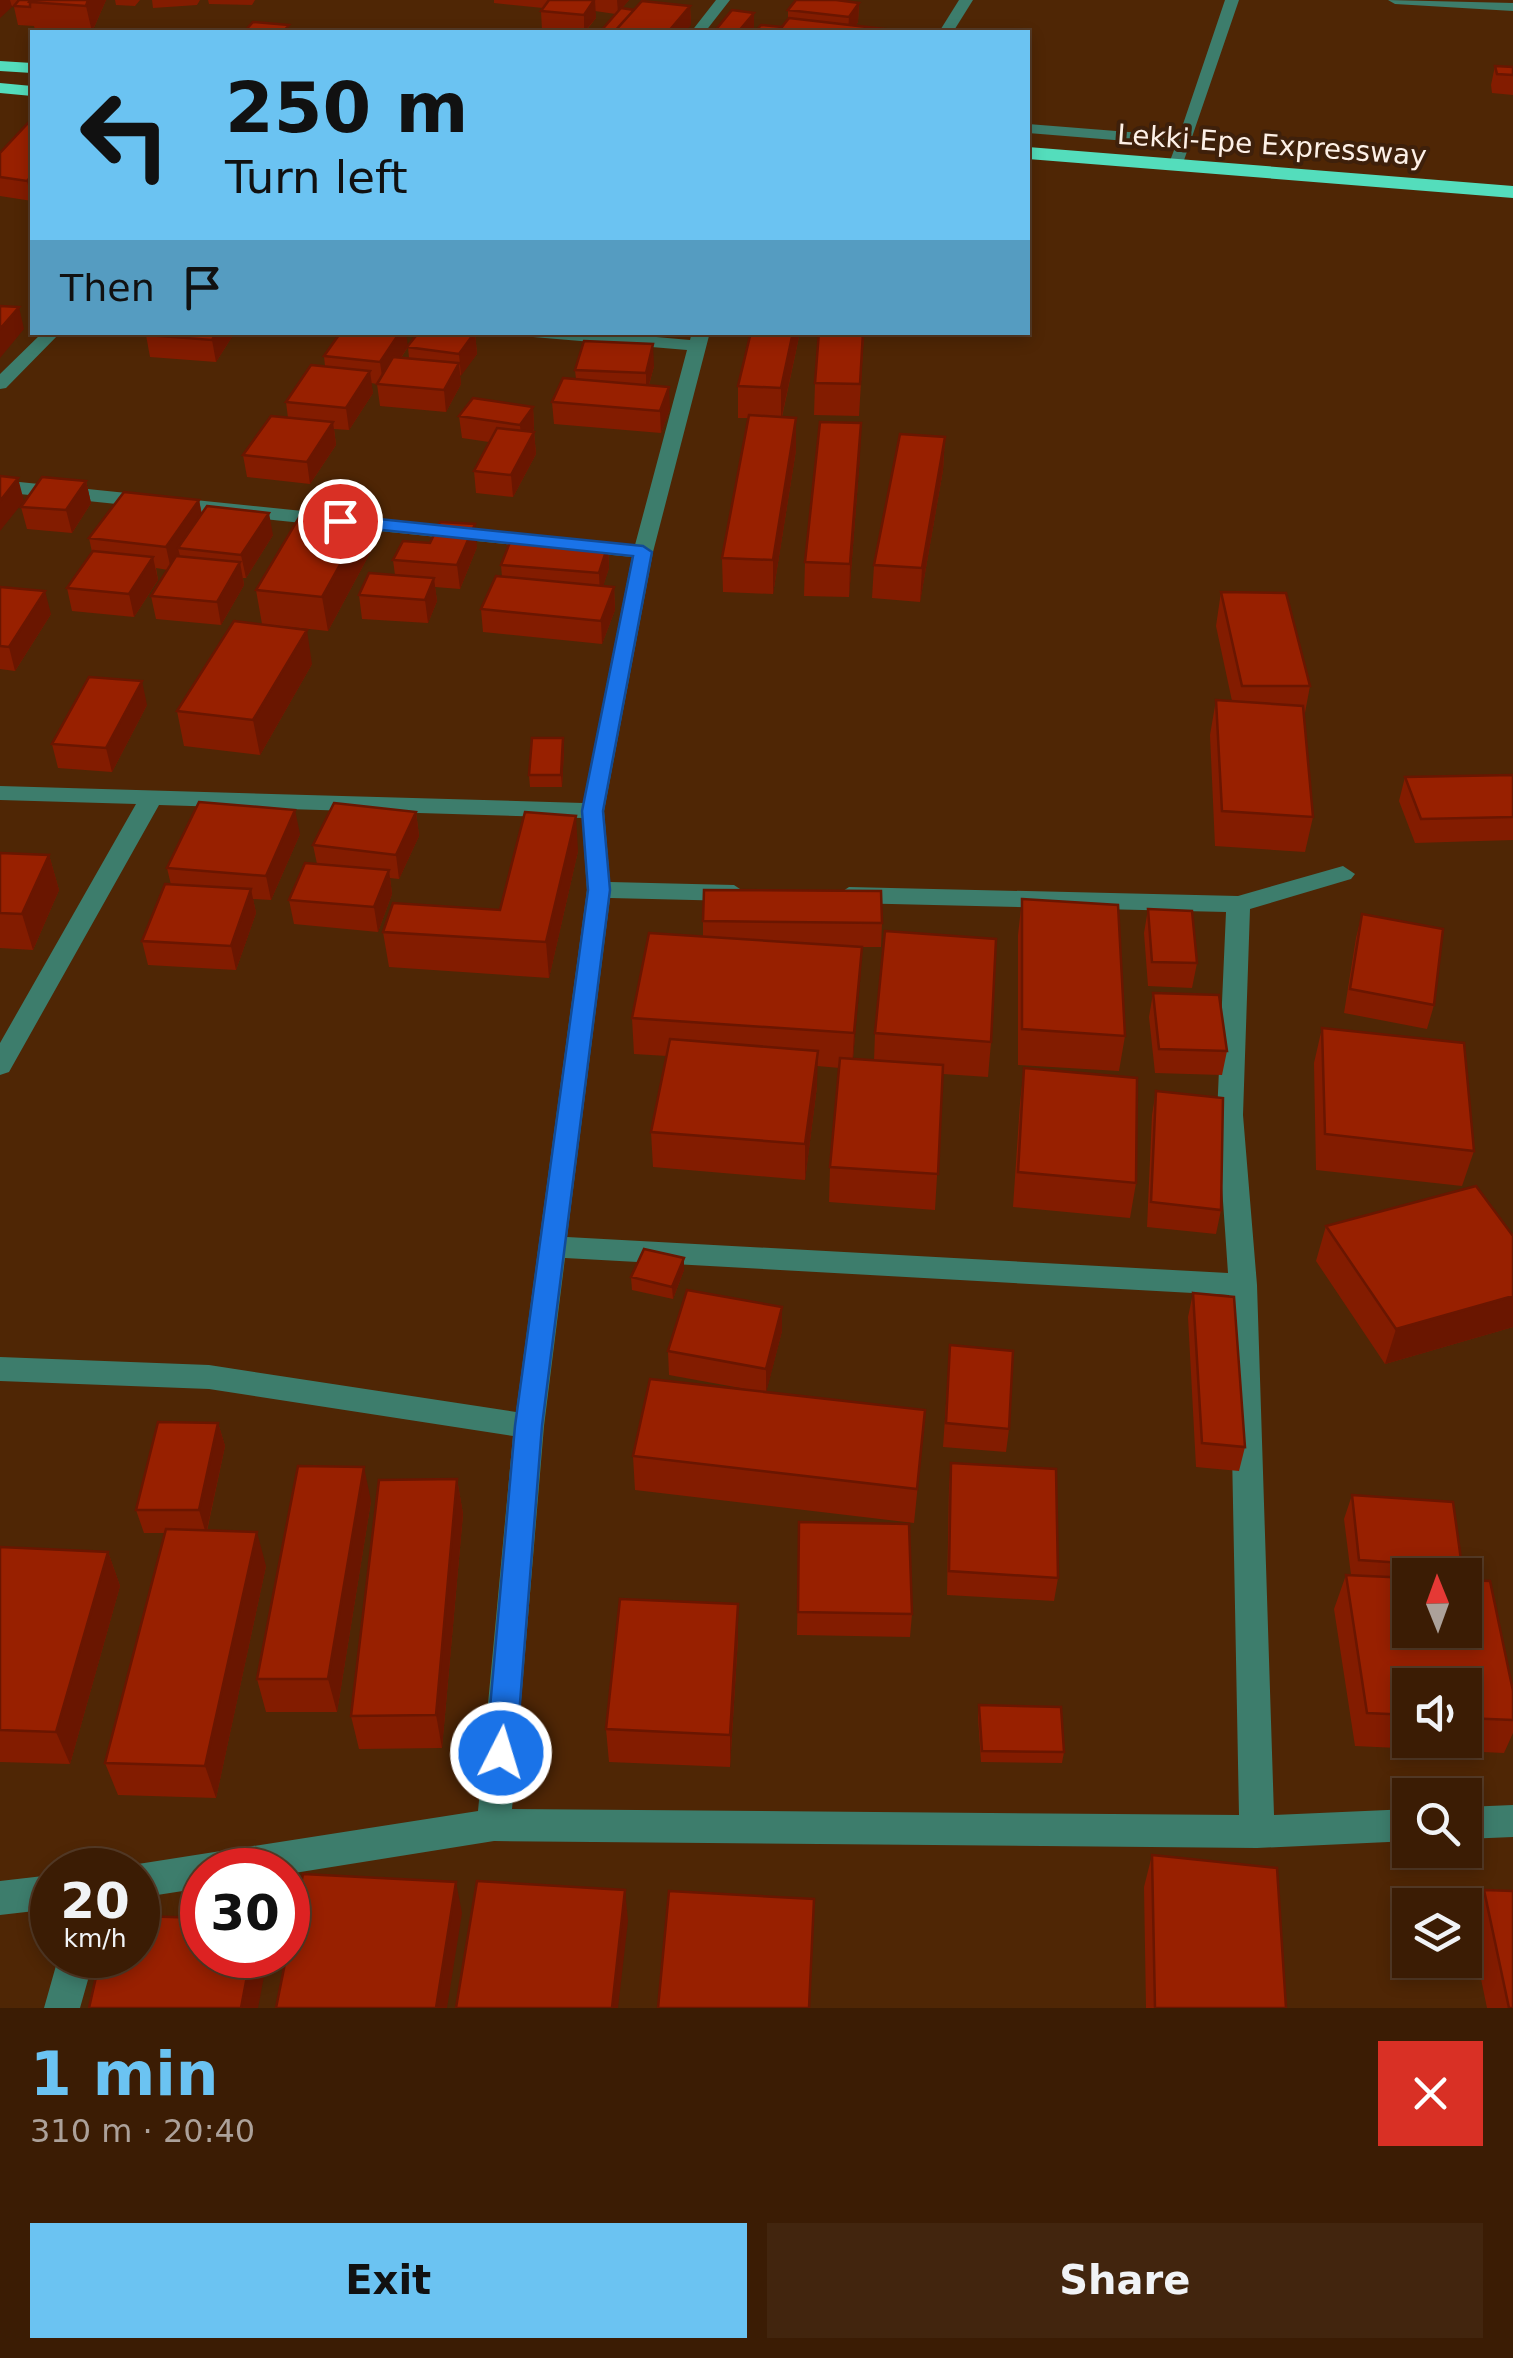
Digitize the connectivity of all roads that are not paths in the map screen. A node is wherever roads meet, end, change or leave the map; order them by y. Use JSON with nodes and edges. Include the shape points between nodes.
{"nodes":[{"id":1,"x":723,"y":0,"type":"edge"},
{"id":2,"x":966,"y":0,"type":"edge"},
{"id":3,"x":1232,"y":0,"type":"edge"},
{"id":4,"x":1395,"y":0,"type":"edge"},
{"id":5,"x":1513,"y":7,"type":"edge"},
{"id":6,"x":700,"y":30,"type":"edge"},
{"id":7,"x":947,"y":30,"type":"edge"},
{"id":8,"x":0,"y":66,"type":"edge"},
{"id":9,"x":30,"y":68,"type":"edge"},
{"id":10,"x":0,"y":88,"type":"edge"},
{"id":11,"x":30,"y":91,"type":"edge"},
{"id":12,"x":1030,"y":129,"type":"edge"},
{"id":13,"x":1186,"y":141,"type":"junction"},
{"id":14,"x":1030,"y":152,"type":"edge"},
{"id":15,"x":1176,"y":166,"type":"junction"},
{"id":16,"x":1030,"y":171,"type":"edge"},
{"id":17,"x":1513,"y":192,"type":"edge"},
{"id":18,"x":1513,"y":210,"type":"edge"},
{"id":19,"x":49,"y":335,"type":"edge"},
{"id":20,"x":605,"y":335,"type":"edge"},
{"id":21,"x":699,"y":339,"type":"edge"},
{"id":22,"x":0,"y":384,"type":"edge"},
{"id":23,"x":0,"y":486,"type":"edge"},
{"id":24,"x":643,"y":552,"type":"junction"},
{"id":25,"x":0,"y":793,"type":"edge"},
{"id":26,"x":150,"y":800,"type":"junction"},
{"id":27,"x":593,"y":811,"type":"junction"},
{"id":28,"x":1343,"y":874,"type":"dead end"},
{"id":29,"x":599,"y":890,"type":"junction"},
{"id":30,"x":759,"y":893,"type":"edge"},
{"id":31,"x":819,"y":895,"type":"edge"},
{"id":32,"x":1238,"y":904,"type":"junction"},
{"id":33,"x":0,"y":1066,"type":"edge"},
{"id":34,"x":552,"y":1247,"type":"junction"},
{"id":35,"x":1243,"y":1285,"type":"junction"},
{"id":36,"x":0,"y":1368,"type":"edge"},
{"id":37,"x":528,"y":1426,"type":"junction"},
{"id":38,"x":1513,"y":1821,"type":"edge"},
{"id":39,"x":1482,"y":1822,"type":"edge"},
{"id":40,"x":494,"y":1826,"type":"junction"},
{"id":41,"x":1392,"y":1826,"type":"edge"},
{"id":42,"x":1257,"y":1832,"type":"junction"},
{"id":43,"x":310,"y":1854,"type":"edge"},
{"id":44,"x":30,"y":1895,"type":"edge"},
{"id":45,"x":0,"y":1898,"type":"edge"},
{"id":46,"x":70,"y":1978,"type":"edge"},
{"id":47,"x":62,"y":2008,"type":"edge"}],
"edges":[{"from":1,"to":6,"type":"street"},
{"from":2,"to":7,"type":"street"},
{"from":3,"to":13,"type":"street"},
{"from":4,"to":5,"type":"street"},
{"from":8,"to":9,"type":"highway"},
{"from":10,"to":11,"type":"highway"},
{"from":12,"to":13,"type":"street"},
{"from":13,"to":15,"type":"street"},
{"from":14,"to":15,"type":"highway","name":"Lekki-Epe Expressway"},
{"from":15,"to":17,"type":"highway","name":"Lekki-Epe Expressway"},
{"from":16,"to":18,"type":"highway","name":"Lekki-Epe Expressway"},
{"from":19,"to":22,"type":"street"},
{"from":20,"to":21,"type":"street"},
{"from":21,"to":24,"type":"street"},
{"from":23,"to":24,"type":"street"},
{"from":24,"to":27,"type":"street"},
{"from":25,"to":26,"type":"street"},
{"from":26,"to":27,"type":"street"},
{"from":26,"to":33,"type":"street"},
{"from":27,"to":29,"type":"street"},
{"from":28,"to":32,"type":"street"},
{"from":29,"to":30,"type":"street"},
{"from":29,"to":34,"type":"street"},
{"from":31,"to":32,"type":"street"},
{"from":32,"to":35,"type":"street","via":[[1230,1115]]},
{"from":34,"to":35,"type":"street"},
{"from":34,"to":37,"type":"street"},
{"from":35,"to":42,"type":"street"},
{"from":36,"to":37,"type":"street","via":[[210,1376]]},
{"from":37,"to":40,"type":"street"},
{"from":38,"to":39,"type":"street"},
{"from":40,"to":42,"type":"street"},
{"from":40,"to":43,"type":"street"},
{"from":41,"to":42,"type":"street"},
{"from":44,"to":45,"type":"street"},
{"from":46,"to":47,"type":"street"}]}
